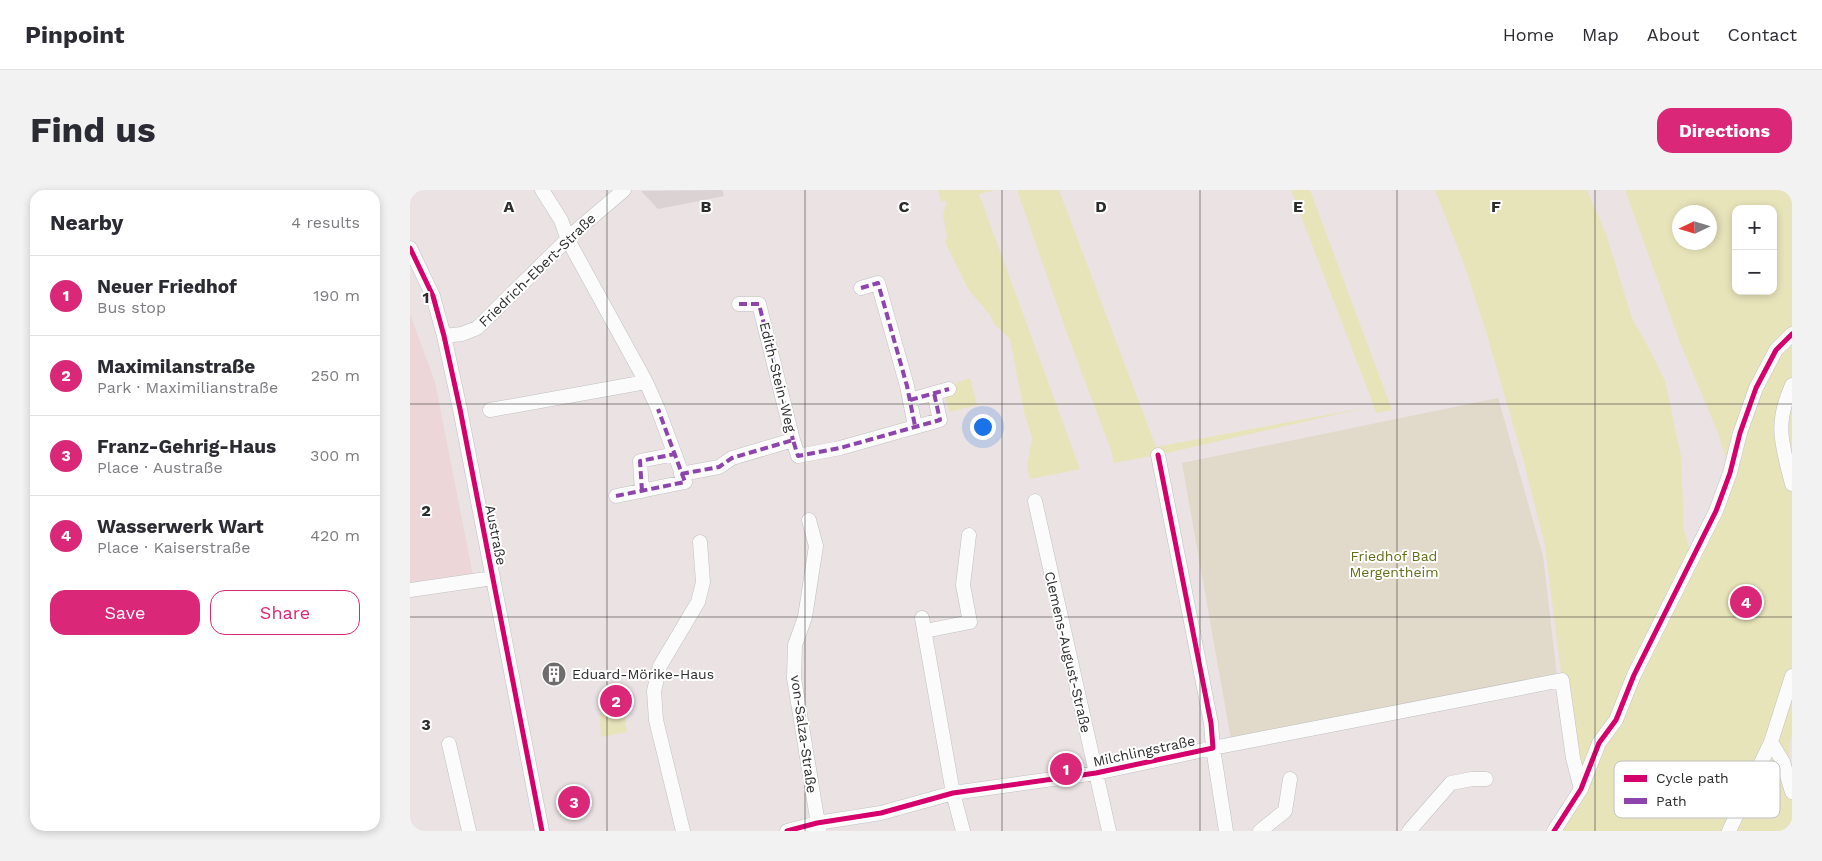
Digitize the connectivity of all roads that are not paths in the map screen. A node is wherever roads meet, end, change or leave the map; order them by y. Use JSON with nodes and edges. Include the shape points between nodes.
{"nodes":[{"id":1,"x":542,"y":190,"type":"edge"},
{"id":2,"x":624,"y":190,"type":"edge"},
{"id":3,"x":568,"y":240,"type":"junction"},
{"id":4,"x":410,"y":248,"type":"edge"},
{"id":5,"x":861,"y":288,"type":"dead end"},
{"id":6,"x":739,"y":304,"type":"dead end"},
{"id":7,"x":1792,"y":334,"type":"edge"},
{"id":8,"x":444,"y":336,"type":"junction"},
{"id":9,"x":646,"y":382,"type":"junction"},
{"id":10,"x":1792,"y":385,"type":"edge"},
{"id":11,"x":950,"y":388,"type":"dead end"},
{"id":12,"x":934,"y":393,"type":"junction"},
{"id":13,"x":910,"y":400,"type":"junction"},
{"id":14,"x":490,"y":410,"type":"dead end"},
{"id":15,"x":916,"y":426,"type":"junction"},
{"id":16,"x":793,"y":440,"type":"junction"},
{"id":17,"x":675,"y":454,"type":"junction"},
{"id":18,"x":1158,"y":454,"type":"dead end"},
{"id":19,"x":683,"y":478,"type":"junction"},
{"id":20,"x":1792,"y":484,"type":"edge"},
{"id":21,"x":642,"y":491,"type":"junction"},
{"id":22,"x":616,"y":496,"type":"dead end"},
{"id":23,"x":1035,"y":501,"type":"dead end"},
{"id":24,"x":809,"y":520,"type":"dead end"},
{"id":25,"x":969,"y":535,"type":"dead end"},
{"id":26,"x":700,"y":542,"type":"dead end"},
{"id":27,"x":493,"y":578,"type":"junction"},
{"id":28,"x":410,"y":590,"type":"edge"},
{"id":29,"x":1792,"y":676,"type":"edge"},
{"id":30,"x":1771,"y":742,"type":"junction"},
{"id":31,"x":449,"y":744,"type":"dead end"},
{"id":32,"x":1213,"y":748,"type":"junction"},
{"id":33,"x":1762,"y":761,"type":"edge"},
{"id":34,"x":1096,"y":773,"type":"junction"},
{"id":35,"x":1290,"y":779,"type":"dead end"},
{"id":36,"x":1486,"y":780,"type":"dead end"},
{"id":37,"x":1581,"y":789,"type":"junction"},
{"id":38,"x":1792,"y":792,"type":"edge"},
{"id":39,"x":953,"y":793,"type":"junction"},
{"id":40,"x":1735,"y":818,"type":"edge"},
{"id":41,"x":818,"y":827,"type":"edge"},
{"id":42,"x":469,"y":831,"type":"edge"},
{"id":43,"x":542,"y":831,"type":"edge"},
{"id":44,"x":684,"y":831,"type":"edge"},
{"id":45,"x":787,"y":831,"type":"edge"},
{"id":46,"x":962,"y":831,"type":"edge"},
{"id":47,"x":1109,"y":831,"type":"edge"},
{"id":48,"x":1226,"y":831,"type":"edge"},
{"id":49,"x":1260,"y":831,"type":"edge"},
{"id":50,"x":1409,"y":831,"type":"edge"},
{"id":51,"x":1554,"y":831,"type":"edge"},
{"id":52,"x":1729,"y":831,"type":"edge"}],
"edges":[{"from":1,"to":3,"type":"street","via":[[561,220]]},
{"from":2,"to":3,"type":"street","name":"Friedrich-Ebert-Straße"},
{"from":3,"to":8,"type":"street","name":"Friedrich-Ebert-Straße","via":[[478,328]]},
{"from":3,"to":9,"type":"street"},
{"from":4,"to":8,"type":"street","name":"Austraße","via":[[433,296]]},
{"from":5,"to":13,"type":"street","via":[[878,283]]},
{"from":6,"to":16,"type":"street","name":"Edith-Stein-Weg","via":[[760,304]]},
{"from":7,"to":37,"type":"street","via":[[1776,350],[1756,388],[1716,511],[1634,675],[1616,720],[1599,743]]},
{"from":8,"to":27,"type":"street","name":"Austraße"},
{"from":9,"to":14,"type":"street"},
{"from":9,"to":17,"type":"street"},
{"from":10,"to":20,"type":"street","via":[[1781,422],[1782,447]]},
{"from":11,"to":12,"type":"street"},
{"from":12,"to":13,"type":"street"},
{"from":12,"to":15,"type":"street","via":[[940,420]]},
{"from":13,"to":15,"type":"street"},
{"from":15,"to":16,"type":"street","via":[[840,448],[798,456]]},
{"from":16,"to":19,"type":"street","via":[[732,458],[719,467]]},
{"from":17,"to":19,"type":"street"},
{"from":17,"to":21,"type":"street","via":[[640,461]]},
{"from":18,"to":32,"type":"street","name":"Milchlingstraße","via":[[1211,723]]},
{"from":19,"to":21,"type":"street"},
{"from":21,"to":22,"type":"street"},
{"from":23,"to":34,"type":"street","name":"Clemens-August-Straße"},
{"from":24,"to":41,"type":"street","name":"von-Salza-Straße","via":[[816,546],[805,617],[795,645],[794,678]]},
{"from":25,"to":39,"type":"street","via":[[963,586],[970,622],[923,625]]},
{"from":26,"to":44,"type":"street","via":[[703,582],[698,602],[660,666],[654,691],[656,720]]},
{"from":27,"to":28,"type":"street"},
{"from":27,"to":43,"type":"street","name":"Austraße"},
{"from":29,"to":30,"type":"street"},
{"from":30,"to":33,"type":"street"},
{"from":30,"to":38,"type":"street","via":[[1783,762]]},
{"from":31,"to":42,"type":"street"},
{"from":32,"to":34,"type":"street","name":"Milchlingstraße"},
{"from":32,"to":37,"type":"street","via":[[1562,680],[1573,758]]},
{"from":32,"to":48,"type":"street"},
{"from":34,"to":39,"type":"street","name":"Milchlingstraße"},
{"from":34,"to":47,"type":"street","name":"Clemens-August-Straße"},
{"from":35,"to":49,"type":"street","via":[[1285,811]]},
{"from":36,"to":50,"type":"street","via":[[1451,783]]},
{"from":37,"to":51,"type":"street"},
{"from":39,"to":41,"type":"street","name":"Milchlingstraße"},
{"from":39,"to":46,"type":"street"},
{"from":40,"to":52,"type":"street"},
{"from":41,"to":45,"type":"street","name":"Milchlingstraße"}]}
